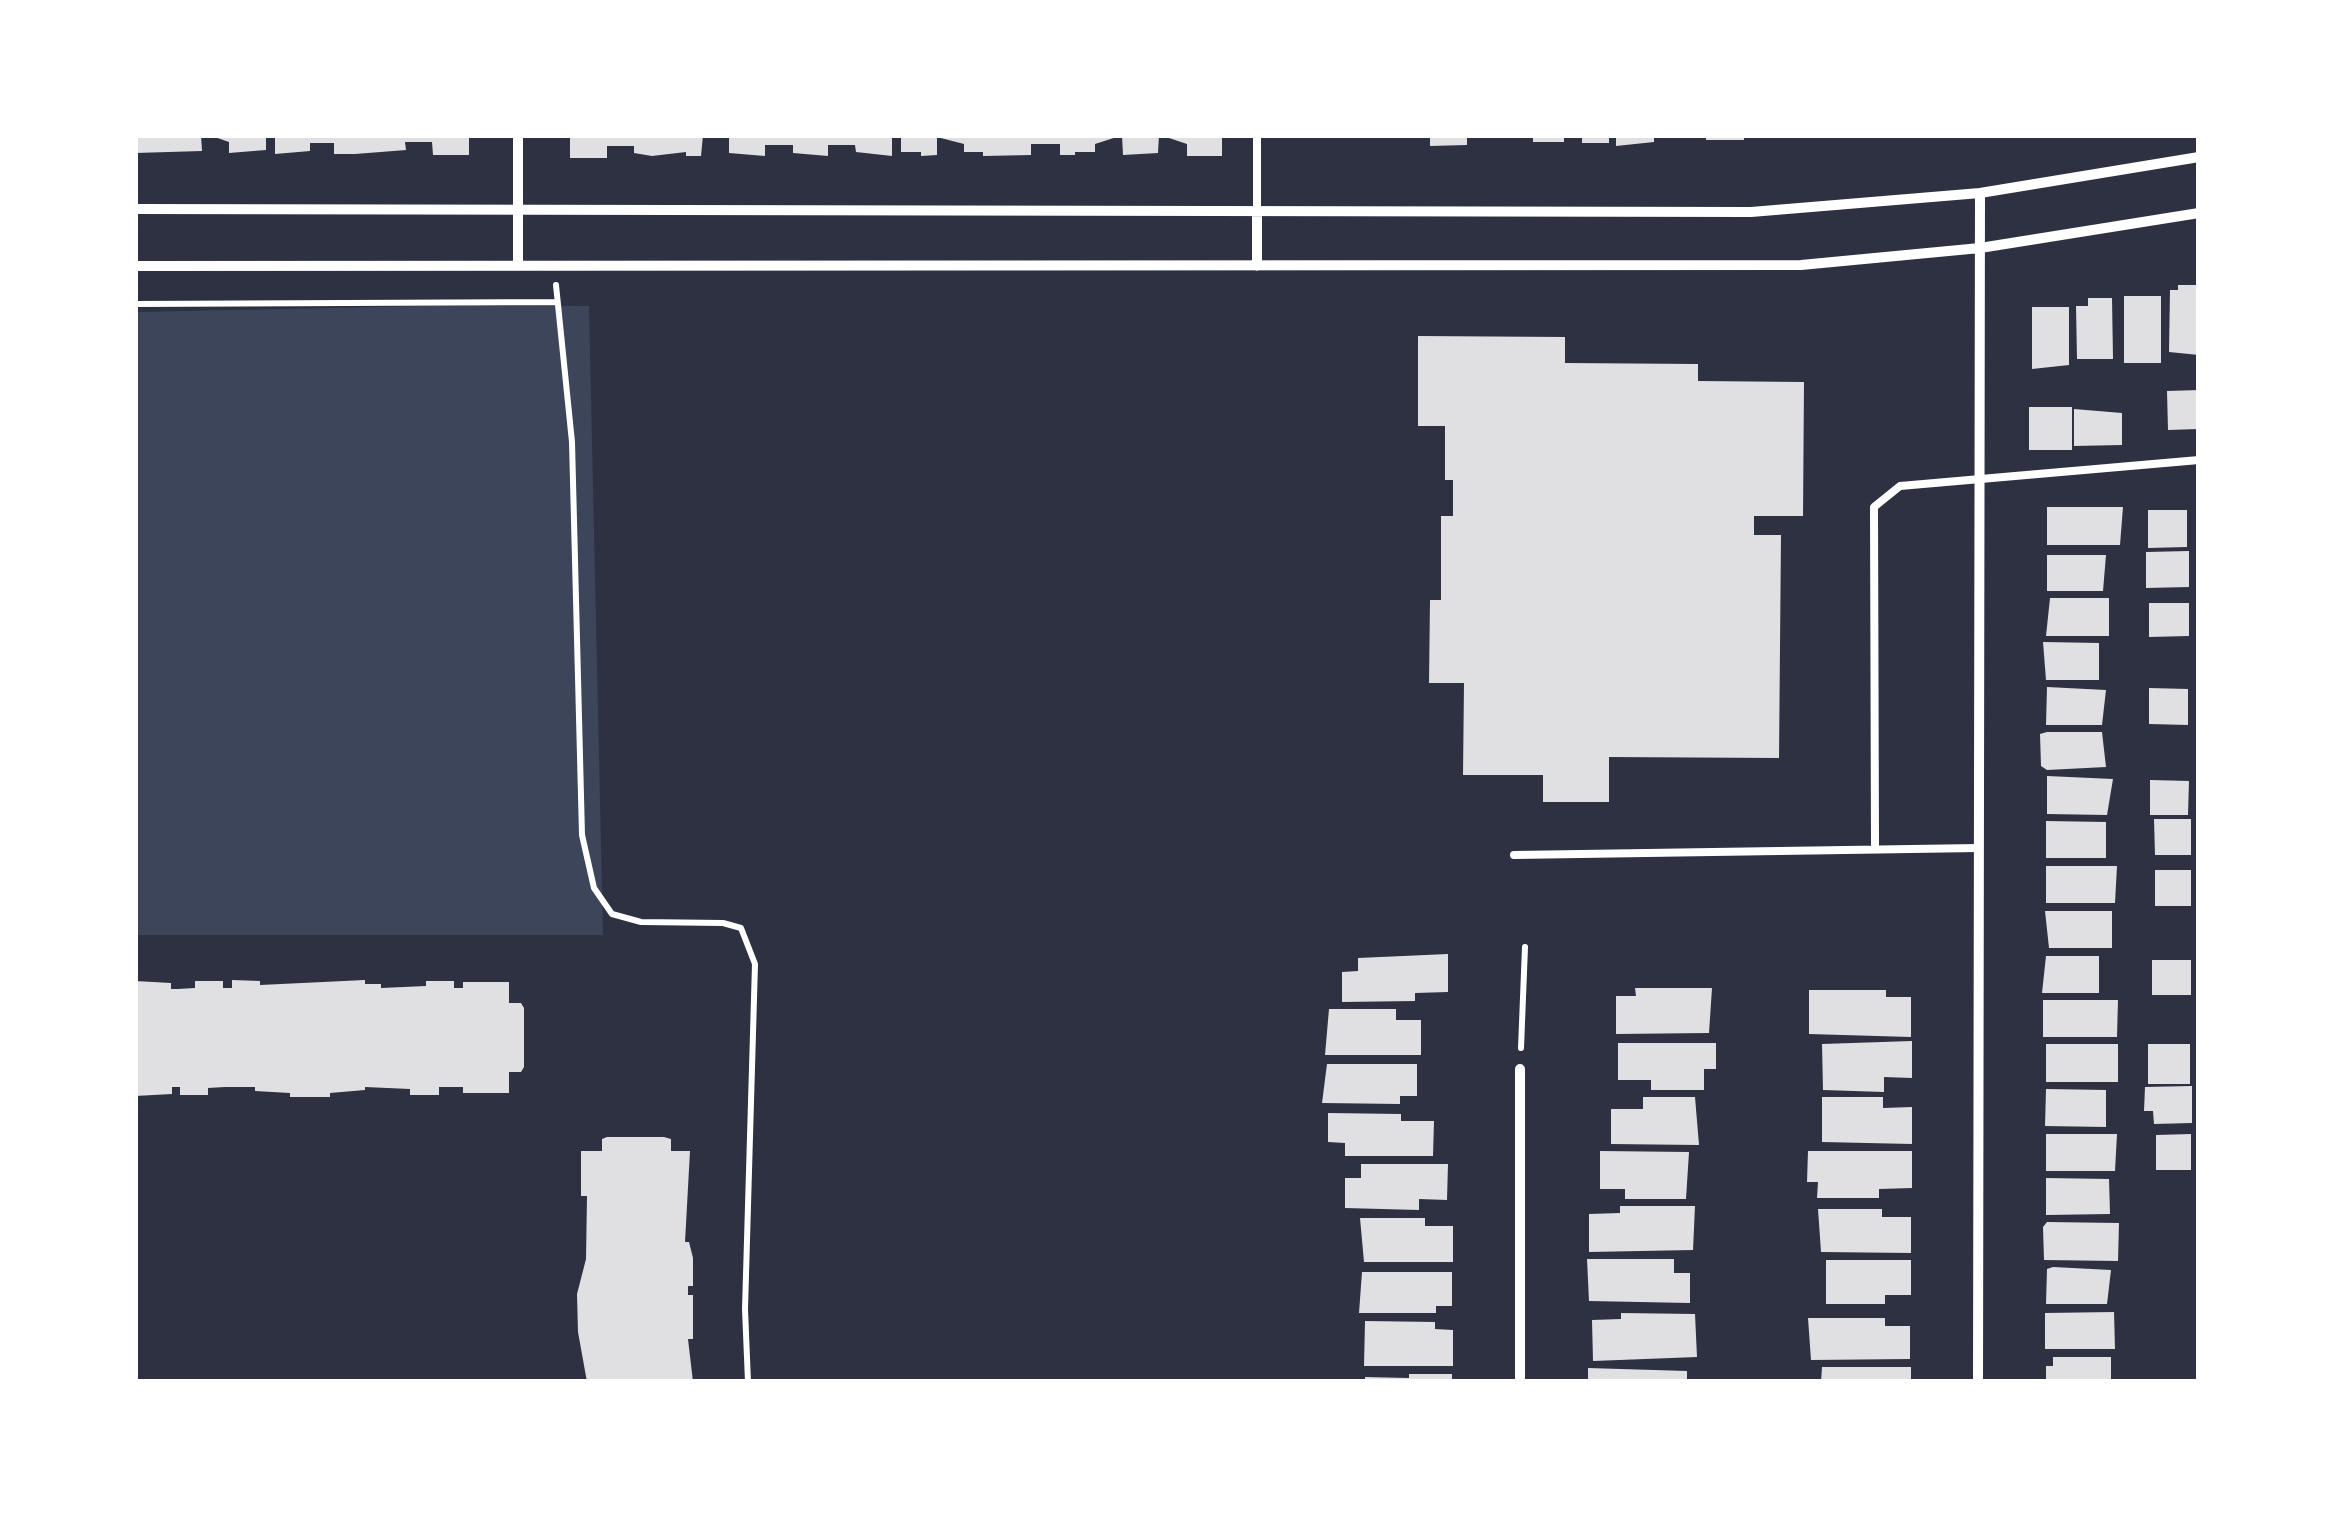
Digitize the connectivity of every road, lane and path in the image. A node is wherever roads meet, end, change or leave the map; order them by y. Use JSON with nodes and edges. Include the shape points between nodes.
{"nodes":[{"id":1,"x":518,"y":135,"type":"edge"},
{"id":2,"x":1257,"y":135,"type":"edge"},
{"id":3,"x":2199,"y":158,"type":"edge"},
{"id":4,"x":1980,"y":192,"type":"junction"},
{"id":5,"x":135,"y":210,"type":"edge"},
{"id":6,"x":518,"y":210,"type":"junction"},
{"id":7,"x":1257,"y":212,"type":"junction"},
{"id":8,"x":2199,"y":213,"type":"edge"},
{"id":9,"x":1980,"y":248,"type":"junction"},
{"id":10,"x":518,"y":265,"type":"junction"},
{"id":11,"x":135,"y":266,"type":"edge"},
{"id":12,"x":1257,"y":266,"type":"junction"},
{"id":13,"x":556,"y":284,"type":"dead end"},
{"id":14,"x":556,"y":302,"type":"junction"},
{"id":15,"x":135,"y":304,"type":"edge"},
{"id":16,"x":2199,"y":460,"type":"edge"},
{"id":17,"x":1979,"y":482,"type":"junction"},
{"id":18,"x":1875,"y":848,"type":"junction"},
{"id":19,"x":1978,"y":848,"type":"junction"},
{"id":20,"x":1514,"y":856,"type":"dead end"},
{"id":21,"x":1525,"y":946,"type":"dead end"},
{"id":22,"x":1520,"y":1069,"type":"joint"},
{"id":23,"x":748,"y":1382,"type":"edge"},
{"id":24,"x":1520,"y":1382,"type":"edge"},
{"id":25,"x":1978,"y":1382,"type":"edge"}],
"edges":[{"from":1,"to":6,"type":"street"},
{"from":2,"to":7,"type":"lane"},
{"from":3,"to":4,"type":"street"},
{"from":4,"to":7,"type":"street","via":[[1751,212]]},
{"from":4,"to":9,"type":"street"},
{"from":5,"to":6,"type":"street"},
{"from":6,"to":7,"type":"street"},
{"from":6,"to":10,"type":"street"},
{"from":7,"to":12,"type":"street"},
{"from":8,"to":9,"type":"street"},
{"from":9,"to":12,"type":"street","via":[[1801,265]]},
{"from":9,"to":17,"type":"street"},
{"from":10,"to":11,"type":"street"},
{"from":10,"to":12,"type":"street"},
{"from":13,"to":14,"type":"path"},
{"from":14,"to":15,"type":"path"},
{"from":14,"to":23,"type":"path","via":[[572,442],[582,835],[594,888],[612,914],[641,922],[741,928],[755,964]]},
{"from":16,"to":17,"type":"lane"},
{"from":17,"to":18,"type":"lane","via":[[1900,486],[1874,507]]},
{"from":17,"to":19,"type":"street"},
{"from":18,"to":19,"type":"lane"},
{"from":18,"to":20,"type":"lane"},
{"from":19,"to":25,"type":"street"},
{"from":21,"to":22,"type":"path"},
{"from":22,"to":24,"type":"street"}]}
